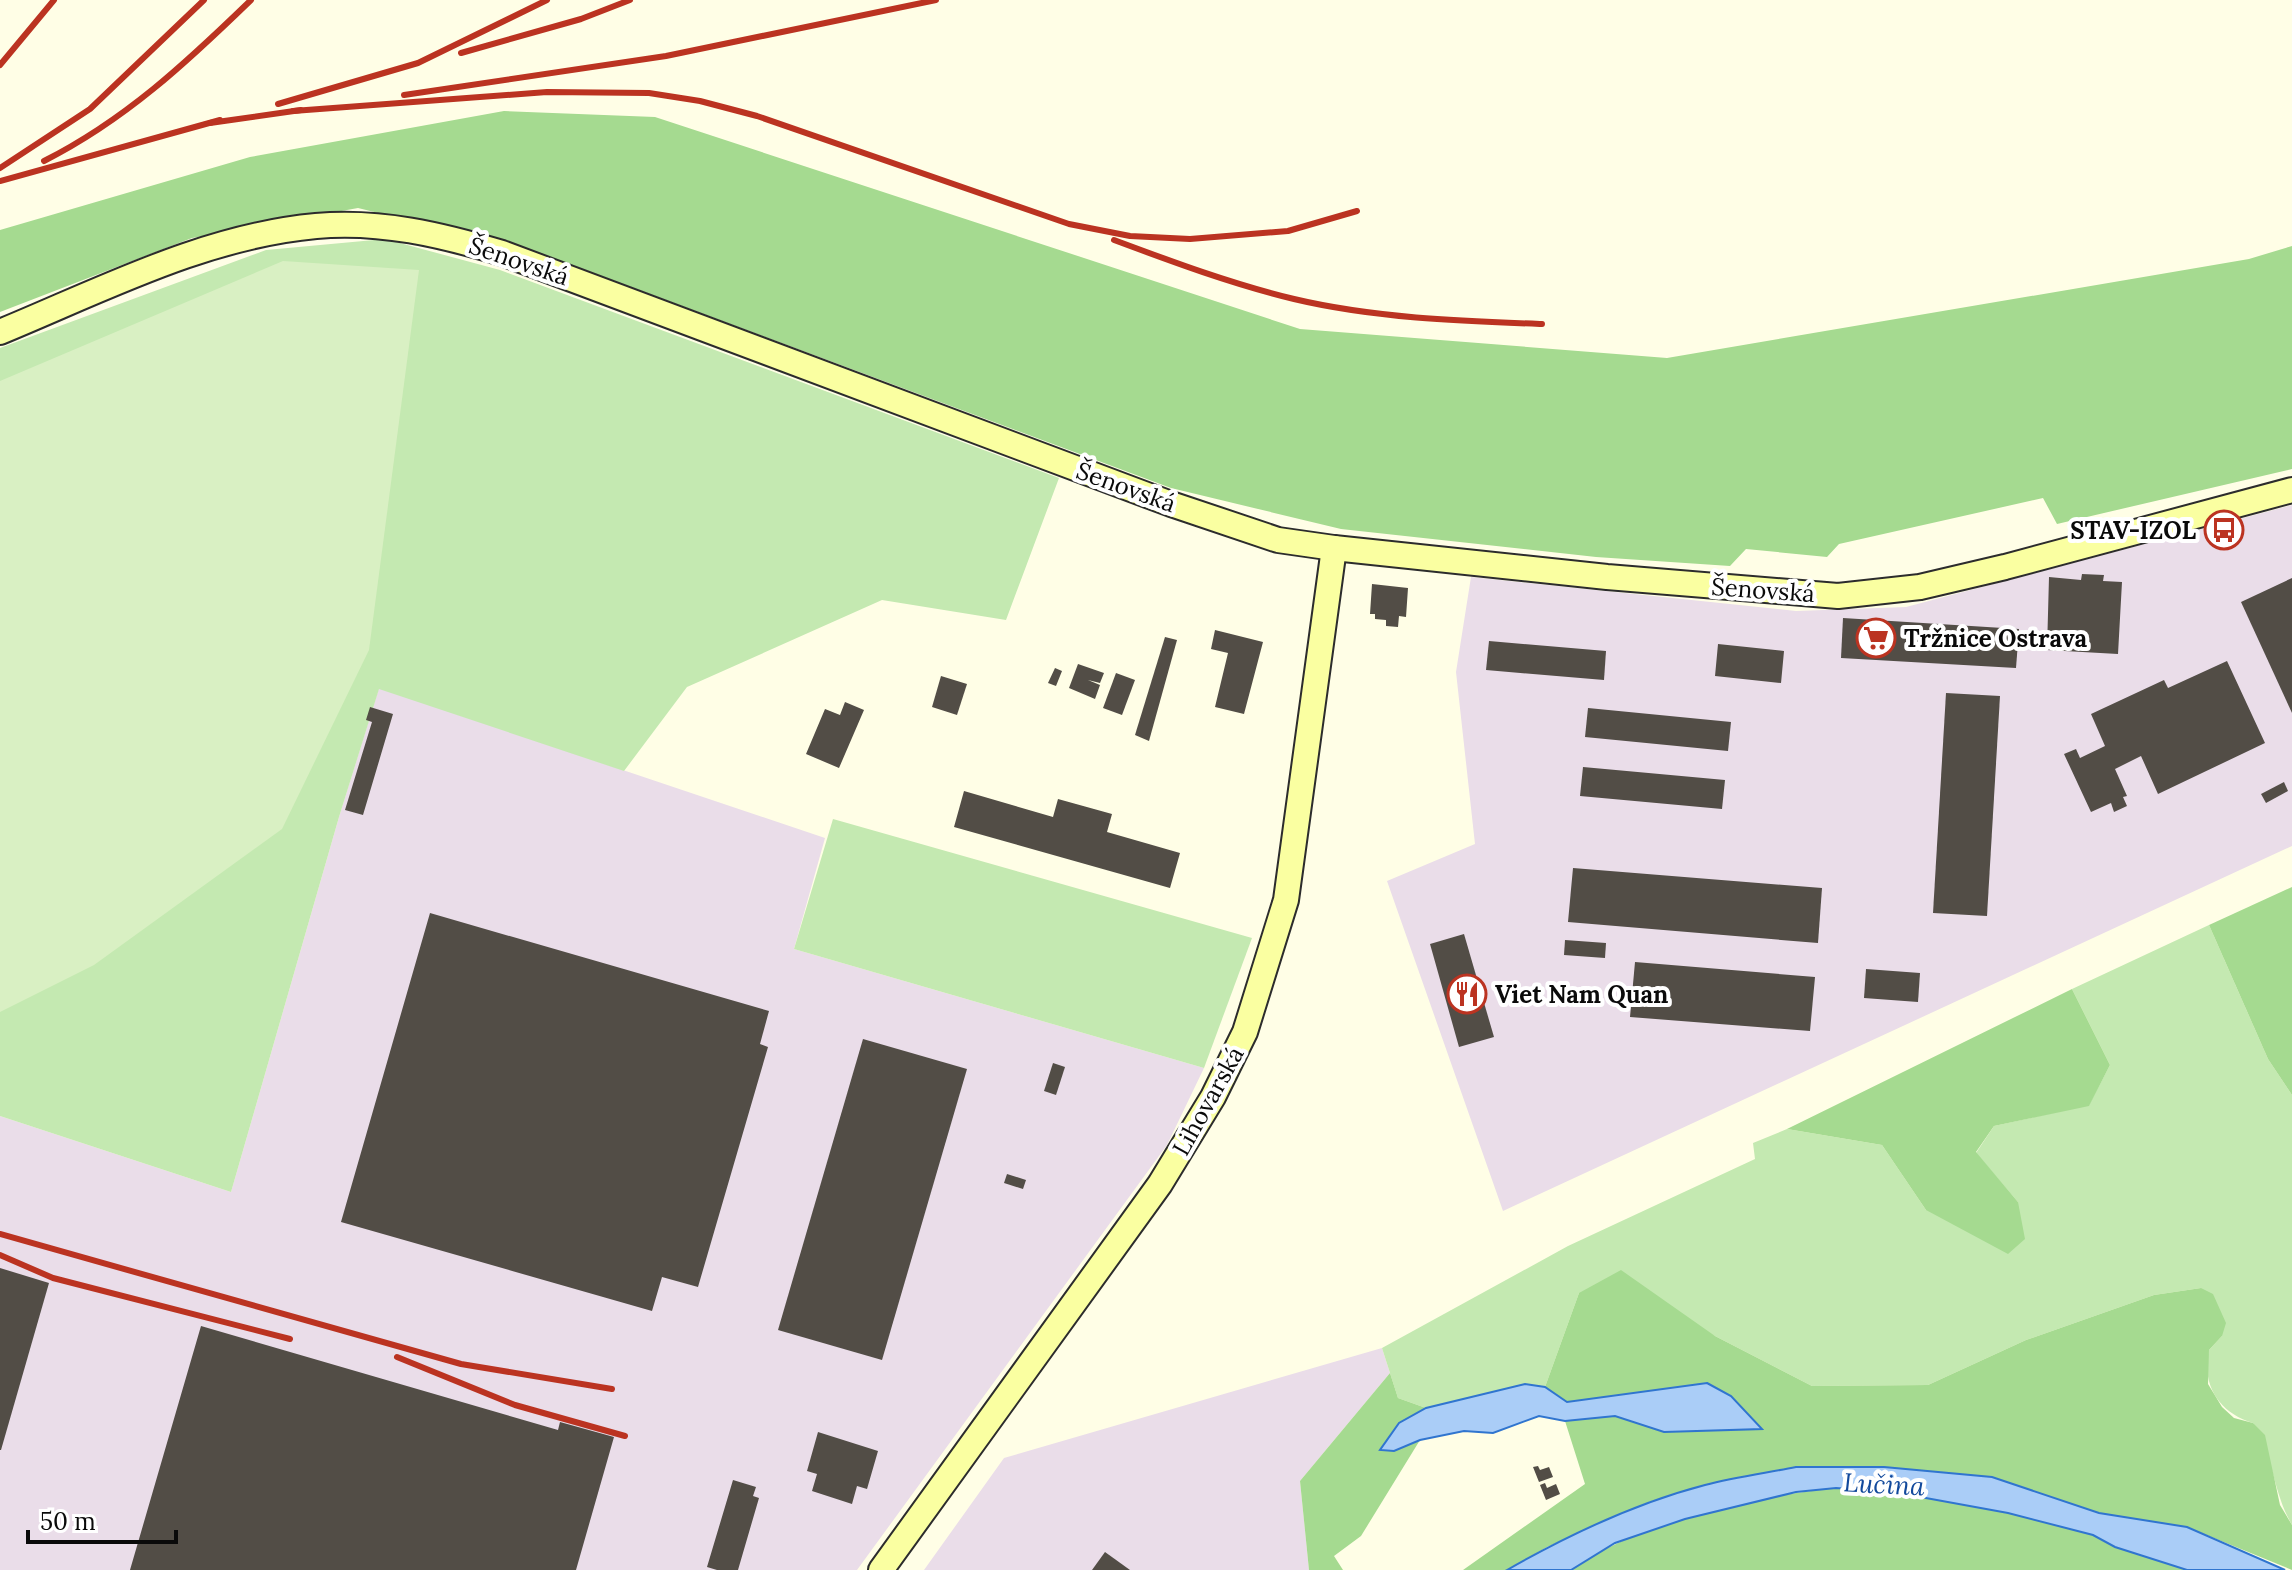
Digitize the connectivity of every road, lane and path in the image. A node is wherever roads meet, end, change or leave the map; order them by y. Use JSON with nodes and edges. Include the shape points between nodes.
{"nodes":[{"id":1,"x":0,"y":332,"type":"edge"},
{"id":2,"x":2292,"y":490,"type":"edge"},
{"id":3,"x":1334,"y":548,"type":"junction"},
{"id":4,"x":881,"y":1570,"type":"edge"}],
"edges":[{"from":1,"to":3,"type":"street","name":"Šenovská","via":[[197,252],[264,233],[351,225],[436,234],[526,262],[1194,512],[1278,540]]},
{"from":2,"to":3,"type":"street","name":"Šenovská","via":[[1991,571],[1920,587],[1838,596]]},
{"from":3,"to":4,"type":"street","name":"Lihovarská","via":[[1286,900],[1245,1032],[1208,1107],[1160,1184]]}]}
